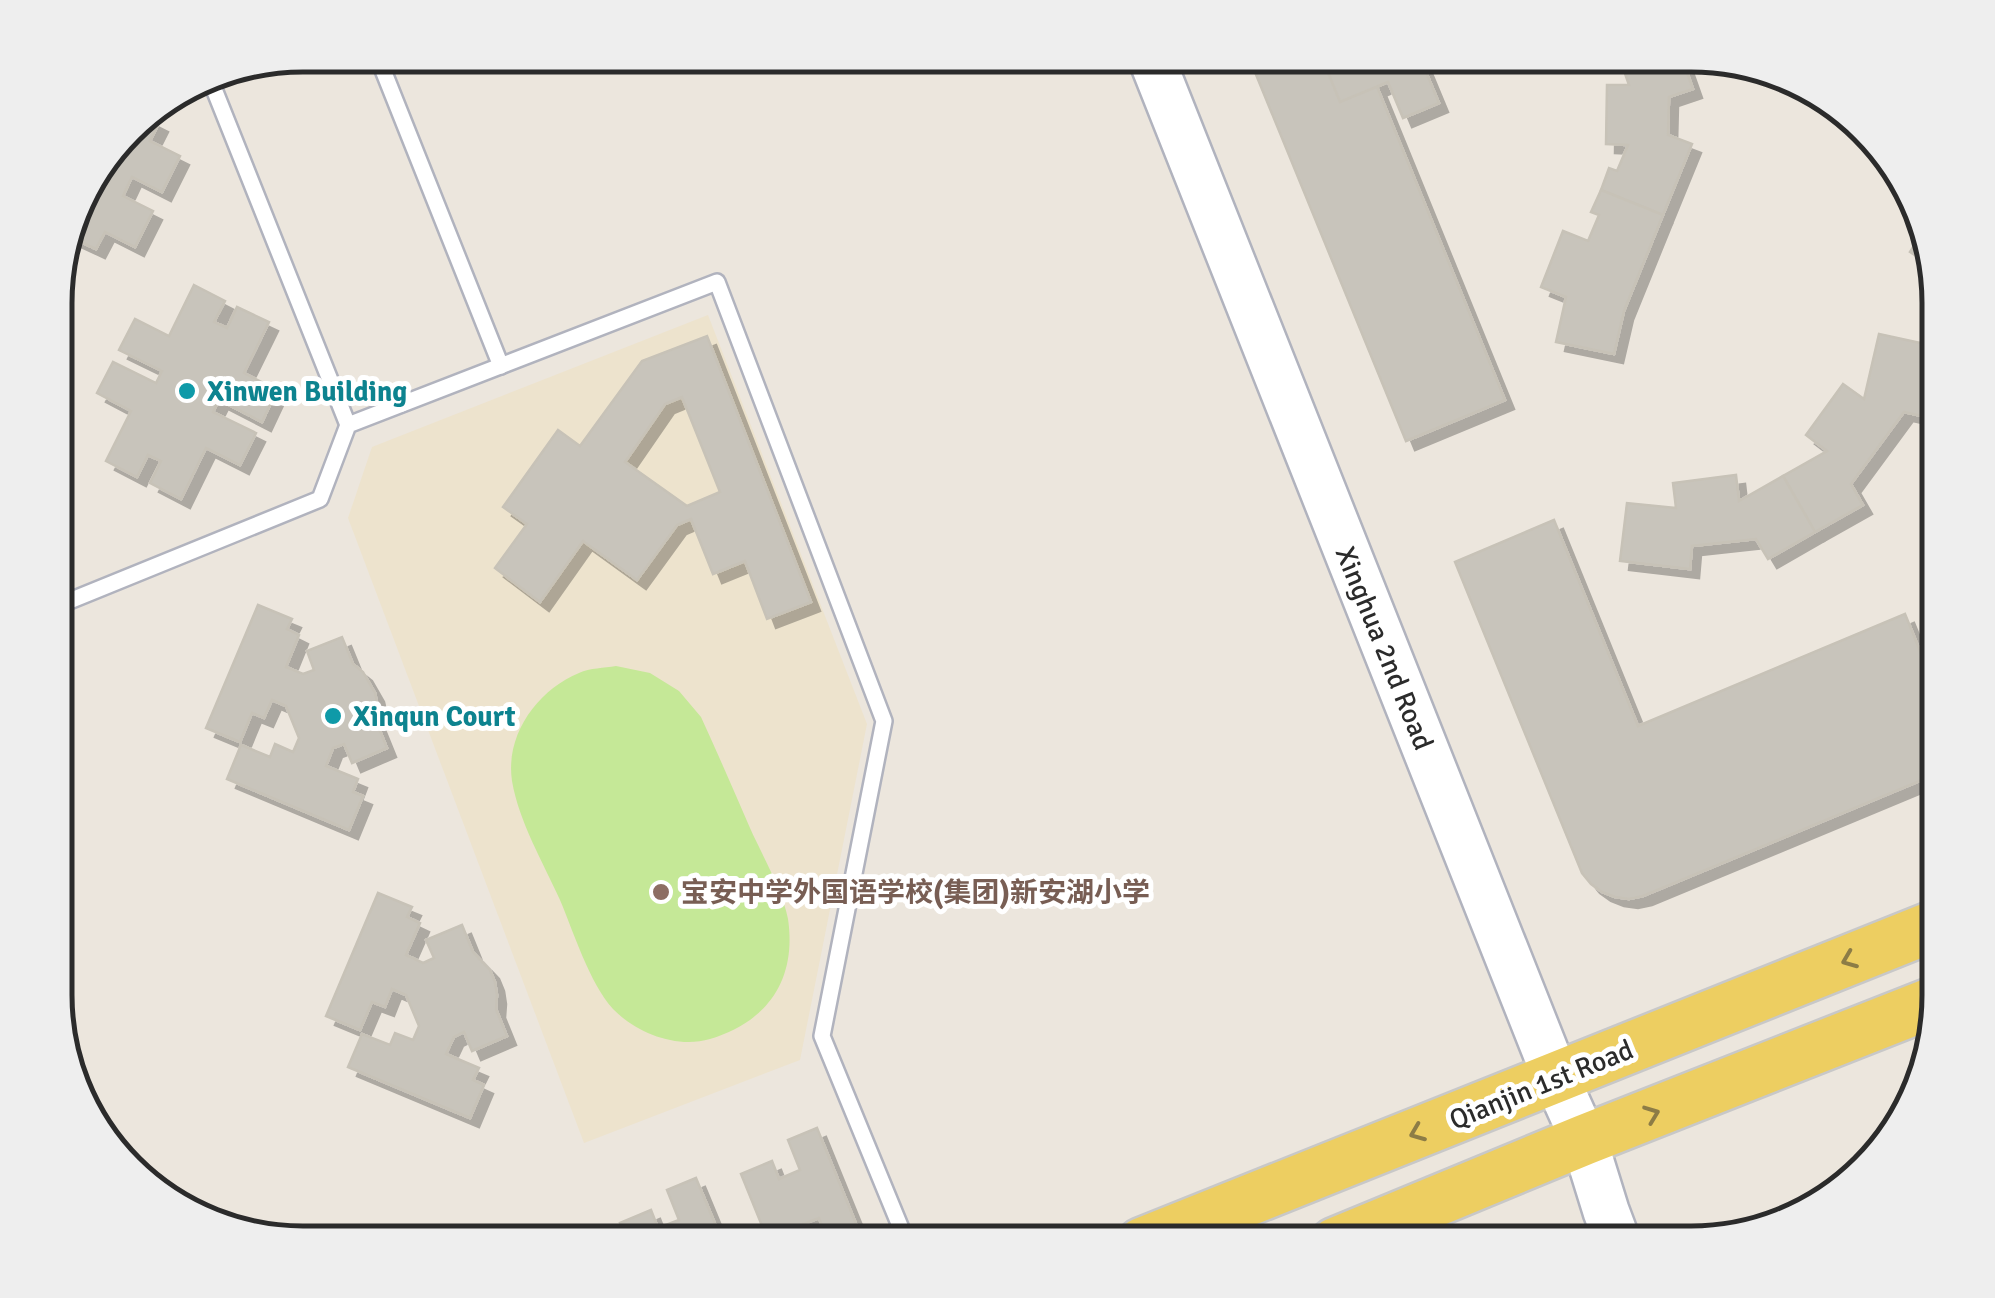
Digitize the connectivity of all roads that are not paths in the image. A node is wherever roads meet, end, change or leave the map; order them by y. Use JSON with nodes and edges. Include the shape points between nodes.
{"nodes":[{"id":1,"x":384,"y":72,"type":"edge"},
{"id":2,"x":1157,"y":72,"type":"edge"},
{"id":3,"x":215,"y":91,"type":"edge"},
{"id":4,"x":501,"y":366,"type":"junction"},
{"id":5,"x":348,"y":425,"type":"junction"},
{"id":6,"x":72,"y":600,"type":"edge"},
{"id":7,"x":1922,"y":931,"type":"edge"},
{"id":8,"x":1922,"y":1007,"type":"edge"},
{"id":9,"x":1556,"y":1078,"type":"junction"},
{"id":10,"x":1584,"y":1140,"type":"junction"},
{"id":11,"x":1186,"y":1225,"type":"edge"},
{"id":12,"x":1378,"y":1225,"type":"edge"},
{"id":13,"x":1611,"y":1225,"type":"edge"},
{"id":14,"x":900,"y":1226,"type":"edge"}],
"edges":[{"from":1,"to":4,"type":"lane"},
{"from":2,"to":9,"type":"main road","name":"Xinghua 2nd Road"},
{"from":3,"to":5,"type":"lane"},
{"from":4,"to":5,"type":"lane"},
{"from":4,"to":14,"type":"lane","via":[[717,282],[884,721],[822,1036]]},
{"from":5,"to":6,"type":"lane","via":[[320,499]]},
{"from":7,"to":9,"type":"main road","name":"Qianjin 1st Road","one_way":true},
{"from":10,"to":8,"type":"main road","one_way":true},
{"from":9,"to":10,"type":"main road","name":"Xinghua 2nd Road"},
{"from":9,"to":11,"type":"main road","name":"Qianjin 1st Road","one_way":true},
{"from":10,"to":12,"type":"main road"},
{"from":10,"to":13,"type":"main road","name":"Xinghua 2nd Road"}]}
